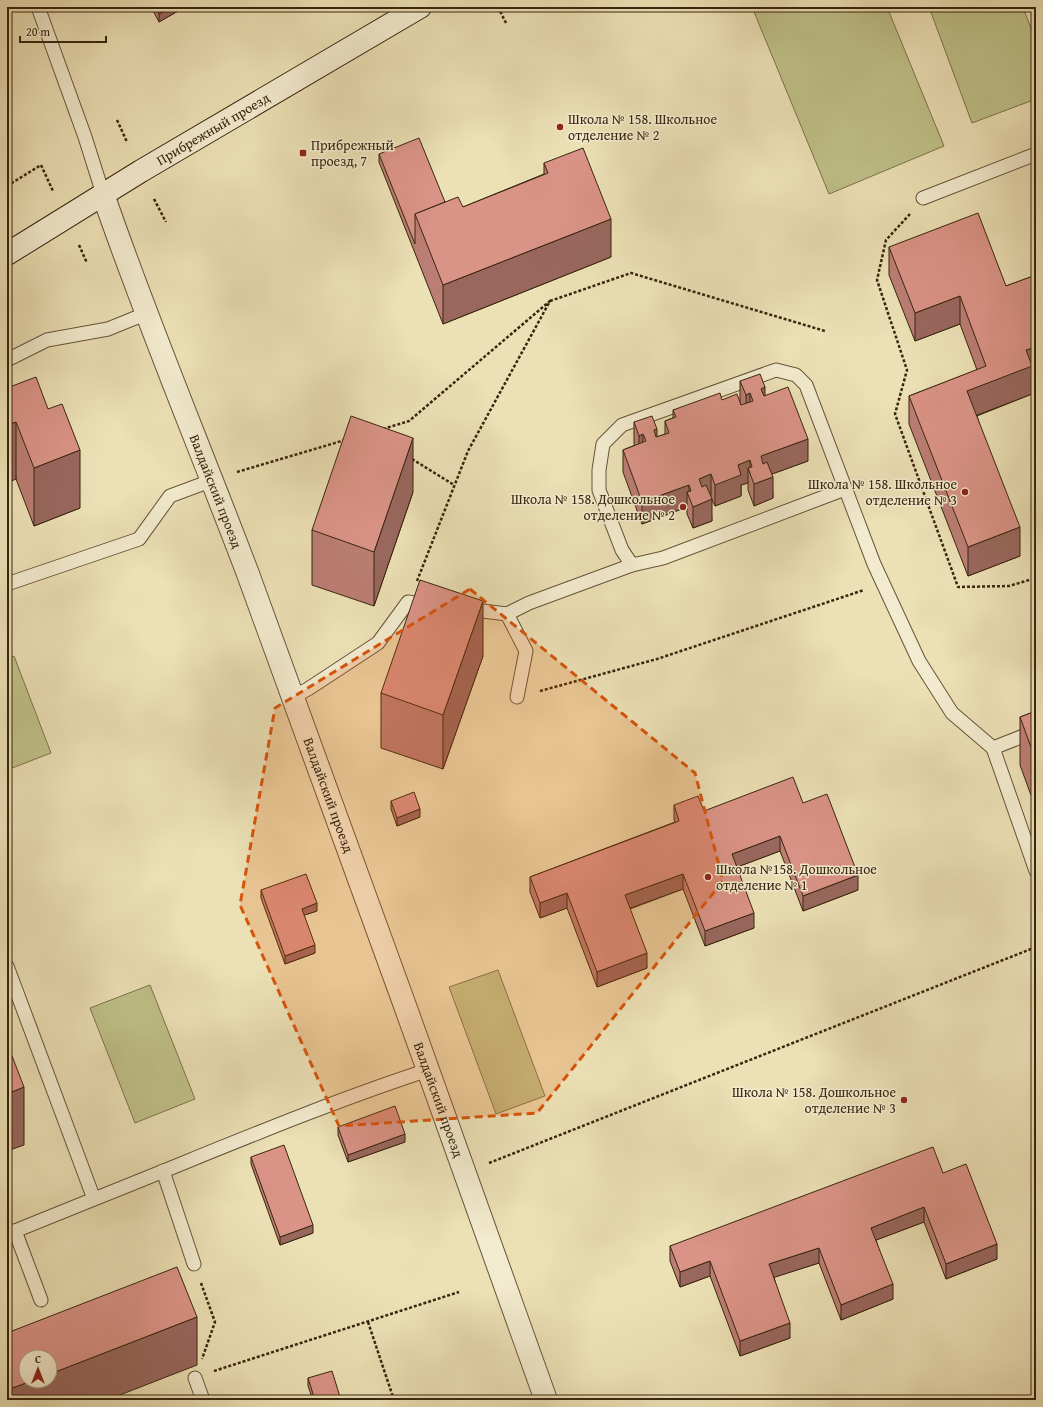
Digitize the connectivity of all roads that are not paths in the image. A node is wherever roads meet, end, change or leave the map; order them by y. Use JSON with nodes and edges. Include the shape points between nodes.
{"nodes":[{"id":1,"x":38,"y":7,"type":"edge"},
{"id":2,"x":420,"y":7,"type":"edge"},
{"id":3,"x":1036,"y":154,"type":"edge"},
{"id":4,"x":102,"y":194,"type":"junction"},
{"id":5,"x":923,"y":198,"type":"road end"},
{"id":6,"x":7,"y":254,"type":"edge"},
{"id":7,"x":145,"y":314,"type":"junction"},
{"id":8,"x":7,"y":360,"type":"edge"},
{"id":9,"x":223,"y":477,"type":"junction"},
{"id":10,"x":845,"y":489,"type":"junction"},
{"id":11,"x":632,"y":565,"type":"junction"},
{"id":12,"x":7,"y":584,"type":"edge"},
{"id":13,"x":439,"y":606,"type":"edge"},
{"id":14,"x":454,"y":608,"type":"edge"},
{"id":15,"x":507,"y":614,"type":"junction"},
{"id":16,"x":293,"y":696,"type":"junction"},
{"id":17,"x":517,"y":697,"type":"road end"},
{"id":18,"x":1036,"y":731,"type":"edge"},
{"id":19,"x":992,"y":748,"type":"junction"},
{"id":20,"x":1033,"y":855,"type":"edge"},
{"id":21,"x":1036,"y":871,"type":"edge"},
{"id":22,"x":7,"y":966,"type":"edge"},
{"id":23,"x":428,"y":1070,"type":"junction"},
{"id":24,"x":163,"y":1172,"type":"junction"},
{"id":25,"x":94,"y":1199,"type":"junction"},
{"id":26,"x":11,"y":1231,"type":"edge"},
{"id":27,"x":194,"y":1264,"type":"road end"},
{"id":28,"x":41,"y":1300,"type":"dead end"},
{"id":29,"x":195,"y":1378,"type":"road end"},
{"id":30,"x":203,"y":1400,"type":"edge"},
{"id":31,"x":546,"y":1400,"type":"edge"}],
"edges":[{"from":1,"to":4,"type":"lane","via":[[85,137]]},
{"from":2,"to":4,"type":"street","name":"Прибрежный проезд"},
{"from":3,"to":5,"type":"lane"},
{"from":4,"to":6,"type":"street","name":"Прибрежный проезд"},
{"from":4,"to":7,"type":"street","name":"Валдайский проезд"},
{"from":7,"to":8,"type":"lane","via":[[108,329],[47,340]]},
{"from":7,"to":9,"type":"street","name":"Валдайский проезд"},
{"from":9,"to":12,"type":"lane","via":[[170,496],[139,539]]},
{"from":9,"to":16,"type":"street","name":"Валдайский проезд"},
{"from":10,"to":11,"type":"lane","via":[[663,558]]},
{"from":10,"to":11,"type":"lane","via":[[806,386],[796,376],[776,370],[622,425],[603,444],[599,490],[622,550]]},
{"from":10,"to":19,"type":"lane","via":[[883,583],[919,661],[952,713]]},
{"from":11,"to":15,"type":"lane","via":[[529,603]]},
{"from":13,"to":16,"type":"lane","via":[[408,602],[378,643]]},
{"from":14,"to":15,"type":"lane"},
{"from":15,"to":17,"type":"lane","via":[[526,651]]},
{"from":16,"to":23,"type":"street","name":"Валдайский проезд"},
{"from":18,"to":19,"type":"lane"},
{"from":19,"to":20,"type":"lane"},
{"from":20,"to":21,"type":"lane"},
{"from":22,"to":25,"type":"lane"},
{"from":23,"to":24,"type":"lane","via":[[315,1111]]},
{"from":23,"to":31,"type":"street","name":"Валдайский проезд"},
{"from":24,"to":25,"type":"lane"},
{"from":24,"to":27,"type":"lane"},
{"from":25,"to":26,"type":"lane"},
{"from":26,"to":28,"type":"lane"},
{"from":29,"to":30,"type":"lane"}]}
